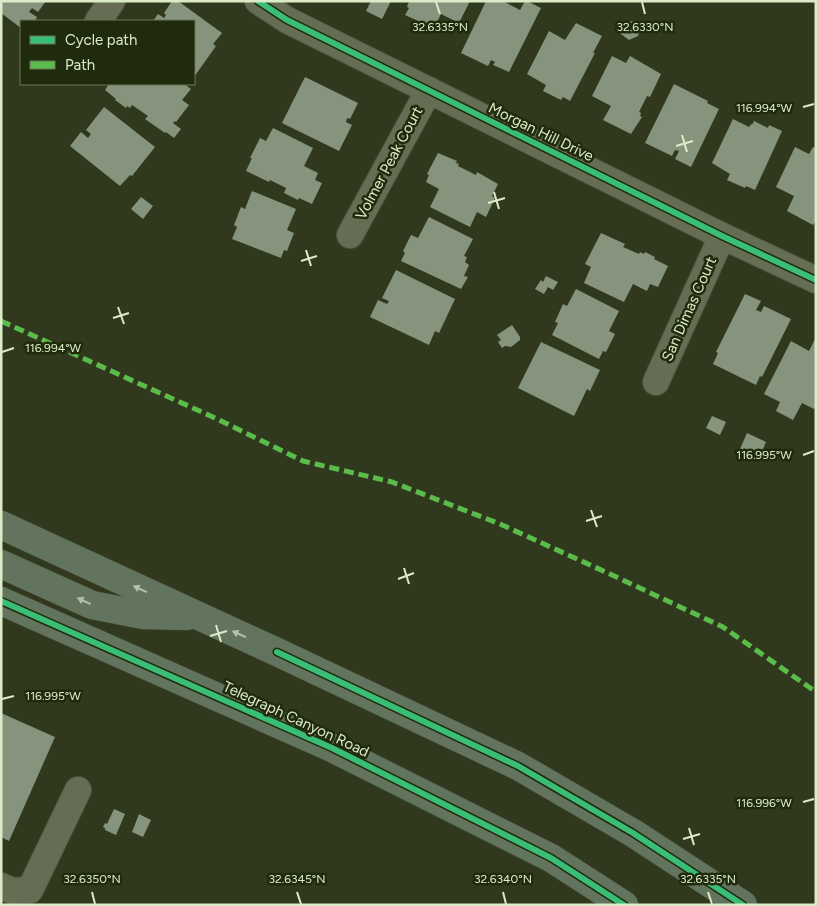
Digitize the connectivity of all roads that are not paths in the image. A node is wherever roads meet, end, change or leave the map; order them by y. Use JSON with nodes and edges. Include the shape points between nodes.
{"nodes":[{"id":1,"x":112,"y":1,"type":"edge"},
{"id":2,"x":258,"y":1,"type":"edge"},
{"id":3,"x":99,"y":20,"type":"edge"},
{"id":4,"x":428,"y":90,"type":"junction"},
{"id":5,"x":350,"y":235,"type":"dead end"},
{"id":6,"x":722,"y":236,"type":"junction"},
{"id":7,"x":816,"y":280,"type":"edge"},
{"id":8,"x":656,"y":382,"type":"dead end"},
{"id":9,"x":1,"y":525,"type":"edge"},
{"id":10,"x":1,"y":564,"type":"edge"},
{"id":11,"x":1,"y":601,"type":"edge"},
{"id":12,"x":200,"y":617,"type":"junction"},
{"id":13,"x":78,"y":790,"type":"dead end"},
{"id":14,"x":1,"y":886,"type":"edge"},
{"id":15,"x":624,"y":905,"type":"edge"},
{"id":16,"x":742,"y":905,"type":"edge"}],
"edges":[{"from":1,"to":3,"type":"street"},
{"from":2,"to":4,"type":"street","name":"Morgan Hill Drive","via":[[287,20]]},
{"from":4,"to":5,"type":"street","name":"Volmer Peak Court"},
{"from":4,"to":6,"type":"street","name":"Morgan Hill Drive"},
{"from":6,"to":7,"type":"street","name":"Morgan Hill Drive"},
{"from":6,"to":8,"type":"street","name":"San Dimas Court"},
{"from":12,"to":9,"type":"main road","one_way":true},
{"from":12,"to":10,"type":"main road","one_way":true,"via":[[143,615],[92,605]]},
{"from":11,"to":15,"type":"main road","name":"Telegraph Canyon Road","via":[[332,748],[551,858]]},
{"from":16,"to":12,"type":"main road","one_way":true,"via":[[634,833],[518,766]]},
{"from":13,"to":14,"type":"street","via":[[30,890],[12,891]]}]}
